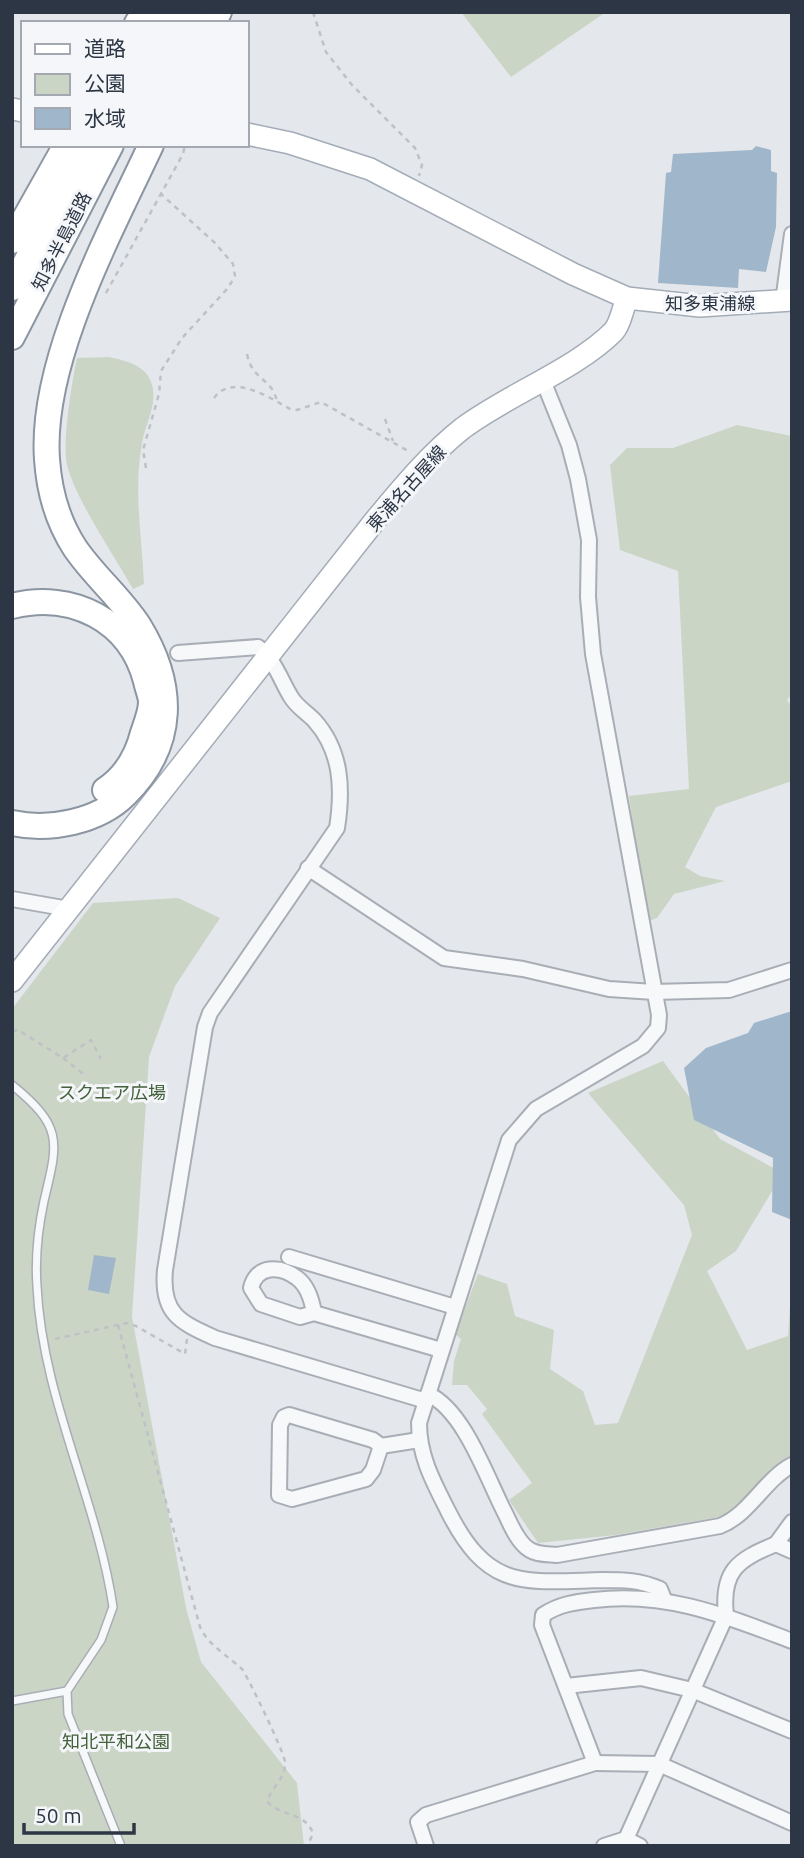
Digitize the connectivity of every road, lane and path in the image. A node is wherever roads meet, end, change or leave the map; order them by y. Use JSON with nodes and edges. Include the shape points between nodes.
{"nodes":[{"id":1,"x":313,"y":12,"type":"edge"},
{"id":2,"x":248,"y":134,"type":"edge"},
{"id":3,"x":184,"y":147,"type":"edge"},
{"id":4,"x":91,"y":148,"type":"edge"},
{"id":5,"x":146,"y":156,"type":"edge"},
{"id":6,"x":413,"y":189,"type":"junction"},
{"id":7,"x":161,"y":194,"type":"junction"},
{"id":8,"x":792,"y":234,"type":"edge"},
{"id":9,"x":12,"y":241,"type":"edge"},
{"id":10,"x":12,"y":288,"type":"edge"},
{"id":11,"x":627,"y":298,"type":"junction"},
{"id":12,"x":102,"y":301,"type":"dead end"},
{"id":13,"x":787,"y":301,"type":"edge"},
{"id":14,"x":12,"y":337,"type":"edge"},
{"id":15,"x":247,"y":354,"type":"dead end"},
{"id":16,"x":542,"y":379,"type":"junction"},
{"id":17,"x":214,"y":398,"type":"dead end"},
{"id":18,"x":277,"y":402,"type":"junction"},
{"id":19,"x":384,"y":419,"type":"dead end"},
{"id":20,"x":393,"y":442,"type":"junction"},
{"id":21,"x":425,"y":461,"type":"junction"},
{"id":22,"x":146,"y":467,"type":"dead end"},
{"id":23,"x":12,"y":606,"type":"edge"},
{"id":24,"x":178,"y":653,"type":"dead end"},
{"id":25,"x":269,"y":655,"type":"junction"},
{"id":26,"x":12,"y":811,"type":"edge"},
{"id":27,"x":12,"y":823,"type":"edge"},
{"id":28,"x":308,"y":868,"type":"junction"},
{"id":29,"x":12,"y":899,"type":"edge"},
{"id":30,"x":69,"y":909,"type":"junction"},
{"id":31,"x":792,"y":970,"type":"edge"},
{"id":32,"x":12,"y":981,"type":"edge"},
{"id":33,"x":653,"y":992,"type":"junction"},
{"id":34,"x":12,"y":1031,"type":"edge"},
{"id":35,"x":64,"y":1058,"type":"junction"},
{"id":36,"x":100,"y":1059,"type":"dead end"},
{"id":37,"x":86,"y":1076,"type":"dead end"},
{"id":38,"x":12,"y":1085,"type":"edge"},
{"id":39,"x":289,"y":1257,"type":"dead end"},
{"id":40,"x":455,"y":1307,"type":"junction"},
{"id":41,"x":314,"y":1313,"type":"dead end"},
{"id":42,"x":118,"y":1325,"type":"junction"},
{"id":43,"x":189,"y":1325,"type":"junction"},
{"id":44,"x":43,"y":1342,"type":"junction"},
{"id":45,"x":441,"y":1350,"type":"junction"},
{"id":46,"x":427,"y":1398,"type":"junction"},
{"id":47,"x":419,"y":1440,"type":"junction"},
{"id":48,"x":380,"y":1446,"type":"junction"},
{"id":49,"x":792,"y":1465,"type":"edge"},
{"id":50,"x":792,"y":1522,"type":"edge"},
{"id":51,"x":776,"y":1544,"type":"junction"},
{"id":52,"x":792,"y":1551,"type":"edge"},
{"id":53,"x":664,"y":1599,"type":"junction"},
{"id":54,"x":726,"y":1616,"type":"junction"},
{"id":55,"x":792,"y":1641,"type":"edge"},
{"id":56,"x":566,"y":1686,"type":"junction"},
{"id":57,"x":67,"y":1690,"type":"junction"},
{"id":58,"x":692,"y":1690,"type":"junction"},
{"id":59,"x":12,"y":1702,"type":"edge"},
{"id":60,"x":792,"y":1731,"type":"edge"},
{"id":61,"x":595,"y":1763,"type":"junction"},
{"id":62,"x":659,"y":1764,"type":"junction"},
{"id":63,"x":792,"y":1823,"type":"edge"},
{"id":64,"x":626,"y":1839,"type":"junction"},
{"id":65,"x":121,"y":1846,"type":"edge"},
{"id":66,"x":307,"y":1846,"type":"edge"},
{"id":67,"x":426,"y":1846,"type":"edge"},
{"id":68,"x":604,"y":1846,"type":"edge"},
{"id":69,"x":640,"y":1846,"type":"edge"}],
"edges":[{"from":1,"to":6,"type":"path","via":[[326,52],[421,157]]},
{"from":2,"to":6,"type":"main road","via":[[342,158]]},
{"from":3,"to":7,"type":"path"},
{"from":4,"to":9,"type":"highway"},
{"from":4,"to":10,"type":"highway","name":"知多半島道路"},
{"from":4,"to":14,"type":"highway","name":"知多半島道路"},
{"from":5,"to":27,"type":"highway","via":[[70,327],[48,415],[47,459],[55,507],[75,547],[138,625],[160,667],[165,695],[160,742],[145,775],[120,800],[93,815],[44,826]]},
{"from":6,"to":11,"type":"main road"},
{"from":7,"to":12,"type":"path"},
{"from":7,"to":22,"type":"path","via":[[215,243],[233,264],[235,276],[182,338],[162,370],[143,450]]},
{"from":8,"to":13,"type":"street"},
{"from":11,"to":13,"type":"main road","name":"知多東浦線","via":[[700,306]]},
{"from":11,"to":16,"type":"main road","name":"東浦名古屋線","via":[[615,331]]},
{"from":15,"to":18,"type":"path","via":[[252,372],[268,384]]},
{"from":16,"to":21,"type":"main road","name":"東浦名古屋線","via":[[502,401]]},
{"from":16,"to":33,"type":"street","via":[[569,444],[589,540],[593,654],[648,941]]},
{"from":17,"to":18,"type":"path","via":[[219,391],[237,386]]},
{"from":18,"to":20,"type":"path","via":[[297,410],[321,402]]},
{"from":19,"to":20,"type":"path"},
{"from":20,"to":21,"type":"path"},
{"from":21,"to":25,"type":"main road","name":"東浦名古屋線"},
{"from":23,"to":26,"type":"highway","via":[[49,600],[84,609],[114,626],[140,660],[151,702],[138,753],[119,780],[81,807],[52,815]]},
{"from":24,"to":25,"type":"street","via":[[258,647]]},
{"from":25,"to":28,"type":"street","via":[[292,700],[315,722],[336,757],[343,793],[337,828]]},
{"from":25,"to":30,"type":"main road","name":"東浦名古屋線"},
{"from":28,"to":33,"type":"street","via":[[444,958],[523,969],[609,989]]},
{"from":28,"to":43,"type":"street","via":[[205,1027],[163,1290],[169,1308]]},
{"from":29,"to":30,"type":"street"},
{"from":30,"to":32,"type":"main road","name":"東浦名古屋線"},
{"from":31,"to":33,"type":"street","via":[[729,990]]},
{"from":33,"to":40,"type":"street","via":[[659,1015],[652,1038],[536,1109],[509,1140]]},
{"from":34,"to":35,"type":"path","via":[[18,1030]]},
{"from":35,"to":36,"type":"path","via":[[91,1040]]},
{"from":35,"to":37,"type":"path"},
{"from":38,"to":44,"type":"lane","via":[[42,1113],[54,1145],[55,1164],[36,1266]]},
{"from":39,"to":40,"type":"street"},
{"from":40,"to":45,"type":"street"},
{"from":41,"to":45,"type":"street"},
{"from":42,"to":43,"type":"path","via":[[136,1325],[185,1354]]},
{"from":42,"to":44,"type":"path"},
{"from":42,"to":66,"type":"path","via":[[200,1627],[244,1672],[276,1735],[285,1763],[267,1801],[307,1822],[313,1834]]},
{"from":43,"to":46,"type":"street","via":[[215,1338]]},
{"from":44,"to":57,"type":"lane","via":[[113,1607],[101,1640]]},
{"from":45,"to":46,"type":"street"},
{"from":46,"to":47,"type":"street"},
{"from":46,"to":49,"type":"street","via":[[453,1411],[510,1524],[530,1550],[540,1553],[557,1555],[720,1526],[734,1520]]},
{"from":47,"to":48,"type":"street"},
{"from":47,"to":53,"type":"street","via":[[425,1467],[464,1542],[494,1570],[542,1582],[643,1581],[660,1589]]},
{"from":48,"to":48,"type":"street","via":[[289,1415],[279,1425],[279,1495],[292,1499],[366,1479]]},
{"from":50,"to":51,"type":"street"},
{"from":51,"to":52,"type":"street"},
{"from":51,"to":54,"type":"street","via":[[744,1557],[723,1590]]},
{"from":53,"to":54,"type":"street"},
{"from":53,"to":56,"type":"street","via":[[614,1597],[555,1606],[543,1615],[542,1625]]},
{"from":54,"to":55,"type":"street"},
{"from":54,"to":58,"type":"street"},
{"from":56,"to":58,"type":"street","via":[[640,1678]]},
{"from":56,"to":61,"type":"street"},
{"from":57,"to":59,"type":"lane"},
{"from":57,"to":65,"type":"lane","via":[[72,1730]]},
{"from":58,"to":60,"type":"street"},
{"from":58,"to":62,"type":"street"},
{"from":61,"to":62,"type":"street"},
{"from":61,"to":67,"type":"street","via":[[426,1815],[418,1822]]},
{"from":62,"to":63,"type":"street"},
{"from":62,"to":64,"type":"street"},
{"from":64,"to":68,"type":"street"},
{"from":64,"to":69,"type":"street"}]}
